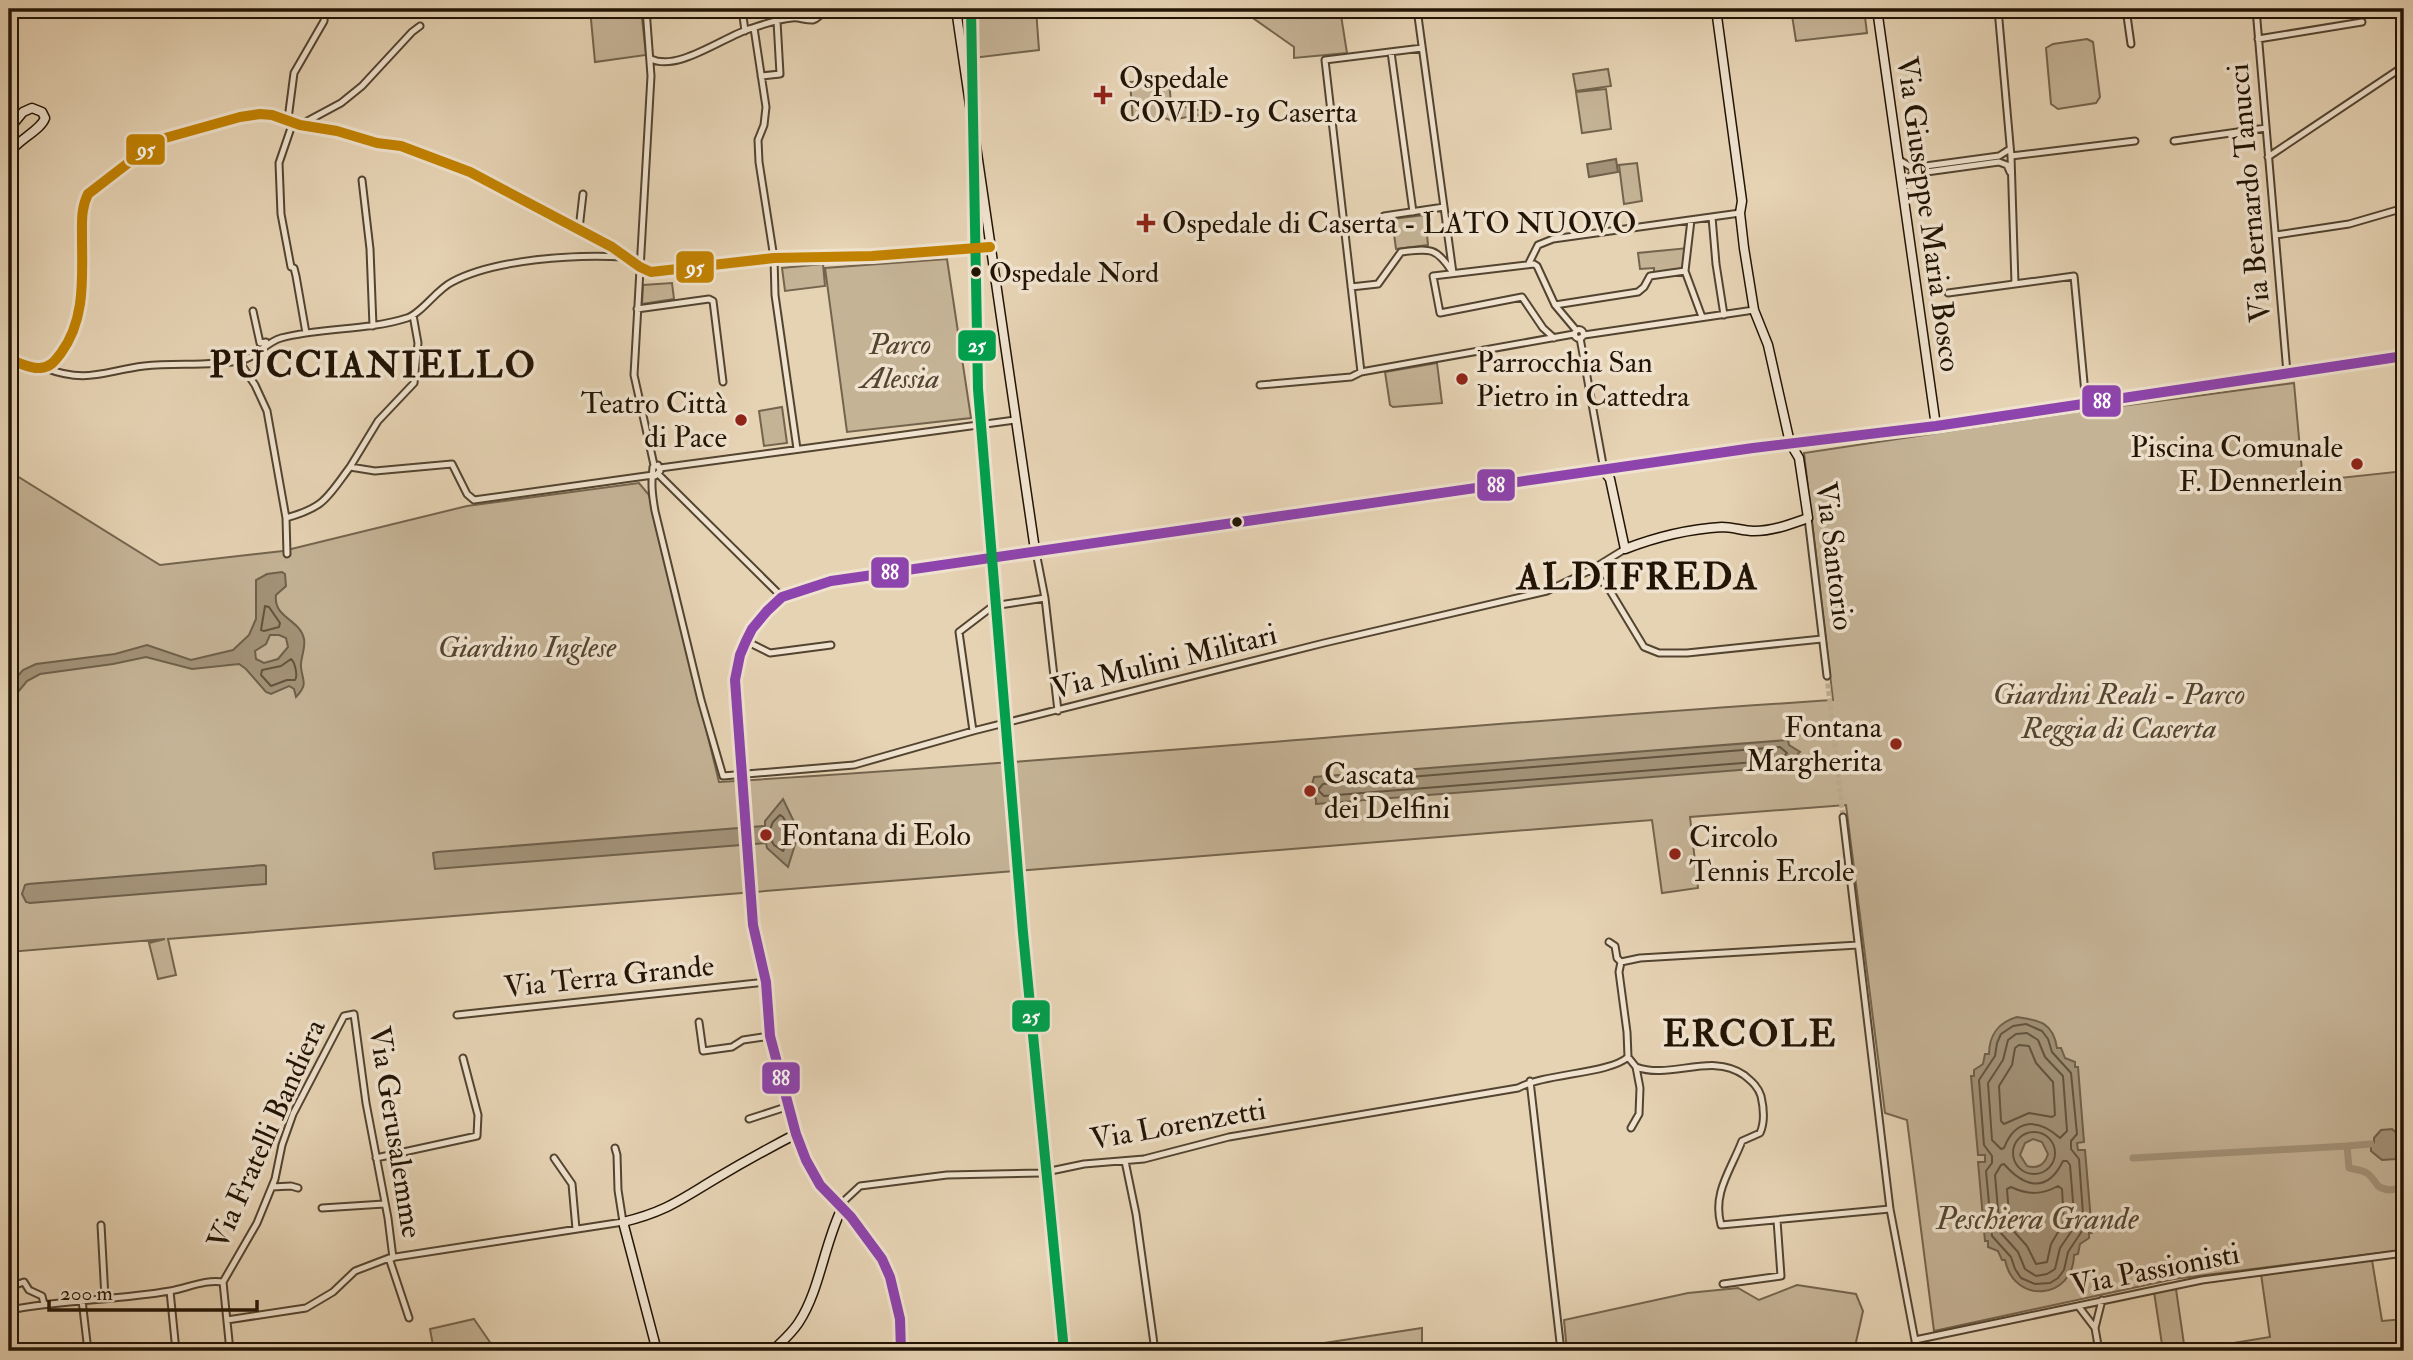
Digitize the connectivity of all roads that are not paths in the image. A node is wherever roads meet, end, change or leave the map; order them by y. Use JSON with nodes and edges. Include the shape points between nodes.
{"nodes":[{"id":1,"x":325,"y":9,"type":"edge"},
{"id":2,"x":646,"y":9,"type":"edge"},
{"id":3,"x":742,"y":9,"type":"edge"},
{"id":4,"x":825,"y":9,"type":"edge"},
{"id":5,"x":956,"y":9,"type":"edge"},
{"id":6,"x":1416,"y":9,"type":"edge"},
{"id":7,"x":1716,"y":9,"type":"edge"},
{"id":8,"x":1877,"y":9,"type":"edge"},
{"id":9,"x":2058,"y":9,"type":"edge"},
{"id":10,"x":2126,"y":9,"type":"edge"},
{"id":11,"x":2256,"y":9,"type":"edge"},
{"id":12,"x":2000,"y":12,"type":"edge"},
{"id":13,"x":777,"y":21,"type":"junction"},
{"id":14,"x":2362,"y":22,"type":"dead end"},
{"id":15,"x":421,"y":26,"type":"dead end"},
{"id":16,"x":754,"y":28,"type":"junction"},
{"id":17,"x":745,"y":31,"type":"junction"},
{"id":18,"x":2258,"y":39,"type":"junction"},
{"id":19,"x":2130,"y":44,"type":"dead end"},
{"id":20,"x":1422,"y":48,"type":"junction"},
{"id":21,"x":1391,"y":52,"type":"junction"},
{"id":22,"x":651,"y":59,"type":"junction"},
{"id":23,"x":2404,"y":65,"type":"edge"},
{"id":24,"x":761,"y":76,"type":"junction"},
{"id":25,"x":294,"y":122,"type":"junction"},
{"id":26,"x":2266,"y":128,"type":"junction"},
{"id":27,"x":9,"y":129,"type":"edge"},
{"id":28,"x":2135,"y":141,"type":"dead end"},
{"id":29,"x":2175,"y":141,"type":"dead end"},
{"id":30,"x":9,"y":153,"type":"edge"},
{"id":31,"x":2011,"y":153,"type":"junction"},
{"id":32,"x":2268,"y":157,"type":"junction"},
{"id":33,"x":1896,"y":158,"type":"junction"},
{"id":34,"x":2012,"y":175,"type":"junction"},
{"id":35,"x":362,"y":180,"type":"dead end"},
{"id":36,"x":1901,"y":191,"type":"junction"},
{"id":37,"x":583,"y":194,"type":"dead end"},
{"id":38,"x":1444,"y":207,"type":"junction"},
{"id":39,"x":2404,"y":208,"type":"edge"},
{"id":40,"x":1413,"y":212,"type":"junction"},
{"id":41,"x":1741,"y":212,"type":"junction"},
{"id":42,"x":1384,"y":216,"type":"dead end"},
{"id":43,"x":1713,"y":217,"type":"junction"},
{"id":44,"x":1691,"y":220,"type":"junction"},
{"id":45,"x":579,"y":229,"type":"junction"},
{"id":46,"x":2276,"y":236,"type":"junction"},
{"id":47,"x":990,"y":247,"type":"junction"},
{"id":48,"x":627,"y":257,"type":"junction"},
{"id":49,"x":774,"y":258,"type":"junction"},
{"id":50,"x":1529,"y":263,"type":"junction"},
{"id":51,"x":640,"y":267,"type":"junction"},
{"id":52,"x":1685,"y":271,"type":"junction"},
{"id":53,"x":1453,"y":273,"type":"junction"},
{"id":54,"x":2015,"y":284,"type":"junction"},
{"id":55,"x":1351,"y":287,"type":"junction"},
{"id":56,"x":1948,"y":293,"type":"dead end"},
{"id":57,"x":1555,"y":305,"type":"junction"},
{"id":58,"x":637,"y":309,"type":"junction"},
{"id":59,"x":1754,"y":310,"type":"junction"},
{"id":60,"x":253,"y":312,"type":"dead end"},
{"id":61,"x":413,"y":315,"type":"junction"},
{"id":62,"x":1724,"y":315,"type":"junction"},
{"id":63,"x":1702,"y":317,"type":"junction"},
{"id":64,"x":373,"y":326,"type":"junction"},
{"id":65,"x":306,"y":333,"type":"junction"},
{"id":66,"x":1578,"y":335,"type":"junction"},
{"id":67,"x":1554,"y":338,"type":"junction"},
{"id":68,"x":273,"y":341,"type":"junction"},
{"id":69,"x":2404,"y":356,"type":"edge"},
{"id":70,"x":9,"y":360,"type":"edge"},
{"id":71,"x":239,"y":361,"type":"junction"},
{"id":72,"x":44,"y":368,"type":"junction"},
{"id":73,"x":1361,"y":372,"type":"junction"},
{"id":74,"x":2287,"y":373,"type":"junction"},
{"id":75,"x":723,"y":382,"type":"dead end"},
{"id":76,"x":1260,"y":386,"type":"dead end"},
{"id":77,"x":2085,"y":404,"type":"junction"},
{"id":78,"x":1015,"y":420,"type":"junction"},
{"id":79,"x":1936,"y":426,"type":"junction"},
{"id":80,"x":1790,"y":443,"type":"junction"},
{"id":81,"x":796,"y":449,"type":"junction"},
{"id":82,"x":350,"y":467,"type":"junction"},
{"id":83,"x":656,"y":471,"type":"junction"},
{"id":84,"x":1604,"y":471,"type":"junction"},
{"id":85,"x":286,"y":518,"type":"junction"},
{"id":86,"x":1808,"y":518,"type":"junction"},
{"id":87,"x":1625,"y":549,"type":"junction"},
{"id":88,"x":1035,"y":550,"type":"junction"},
{"id":89,"x":287,"y":554,"type":"dead end"},
{"id":90,"x":1591,"y":570,"type":"junction"},
{"id":91,"x":782,"y":597,"type":"junction"},
{"id":92,"x":1045,"y":598,"type":"junction"},
{"id":93,"x":1822,"y":639,"type":"junction"},
{"id":94,"x":746,"y":641,"type":"junction"},
{"id":95,"x":831,"y":645,"type":"dead end"},
{"id":96,"x":1827,"y":676,"type":"tunnel mouth"},
{"id":97,"x":1058,"y":711,"type":"junction"},
{"id":98,"x":973,"y":731,"type":"junction"},
{"id":99,"x":743,"y":774,"type":"junction"},
{"id":100,"x":745,"y":815,"type":"tunnel mouth"},
{"id":101,"x":1843,"y":817,"type":"tunnel mouth"},
{"id":102,"x":749,"y":864,"type":"tunnel mouth"},
{"id":103,"x":1609,"y":942,"type":"dead end"},
{"id":104,"x":1858,"y":945,"type":"junction"},
{"id":105,"x":1621,"y":962,"type":"junction"},
{"id":106,"x":766,"y":982,"type":"junction"},
{"id":107,"x":354,"y":1014,"type":"joint"},
{"id":108,"x":457,"y":1016,"type":"dead end"},
{"id":109,"x":699,"y":1022,"type":"dead end"},
{"id":110,"x":770,"y":1036,"type":"junction"},
{"id":111,"x":1628,"y":1057,"type":"junction"},
{"id":112,"x":463,"y":1058,"type":"dead end"},
{"id":113,"x":1636,"y":1067,"type":"junction"},
{"id":114,"x":1530,"y":1081,"type":"junction"},
{"id":115,"x":789,"y":1106,"type":"junction"},
{"id":116,"x":749,"y":1119,"type":"dead end"},
{"id":117,"x":1631,"y":1128,"type":"dead end"},
{"id":118,"x":796,"y":1134,"type":"junction"},
{"id":119,"x":615,"y":1148,"type":"dead end"},
{"id":120,"x":376,"y":1158,"type":"junction"},
{"id":121,"x":554,"y":1158,"type":"dead end"},
{"id":122,"x":1125,"y":1161,"type":"junction"},
{"id":123,"x":272,"y":1187,"type":"junction"},
{"id":124,"x":299,"y":1188,"type":"dead end"},
{"id":125,"x":384,"y":1204,"type":"junction"},
{"id":126,"x":321,"y":1208,"type":"dead end"},
{"id":127,"x":842,"y":1208,"type":"junction"},
{"id":128,"x":1890,"y":1209,"type":"junction"},
{"id":129,"x":1777,"y":1220,"type":"junction"},
{"id":130,"x":623,"y":1222,"type":"junction"},
{"id":131,"x":101,"y":1225,"type":"dead end"},
{"id":132,"x":576,"y":1229,"type":"junction"},
{"id":133,"x":2404,"y":1253,"type":"edge"},
{"id":134,"x":391,"y":1258,"type":"junction"},
{"id":135,"x":223,"y":1282,"type":"junction"},
{"id":136,"x":18,"y":1284,"type":"dead end"},
{"id":137,"x":1723,"y":1284,"type":"dead end"},
{"id":138,"x":170,"y":1291,"type":"junction"},
{"id":139,"x":105,"y":1298,"type":"junction"},
{"id":140,"x":82,"y":1300,"type":"junction"},
{"id":141,"x":2102,"y":1300,"type":"junction"},
{"id":142,"x":44,"y":1304,"type":"junction"},
{"id":143,"x":2079,"y":1307,"type":"junction"},
{"id":144,"x":9,"y":1310,"type":"edge"},
{"id":145,"x":409,"y":1318,"type":"dead end"},
{"id":146,"x":227,"y":1320,"type":"junction"},
{"id":147,"x":2095,"y":1328,"type":"junction"},
{"id":148,"x":1915,"y":1340,"type":"junction"},
{"id":149,"x":88,"y":1351,"type":"edge"},
{"id":150,"x":176,"y":1351,"type":"edge"},
{"id":151,"x":230,"y":1351,"type":"edge"},
{"id":152,"x":657,"y":1351,"type":"edge"},
{"id":153,"x":772,"y":1351,"type":"edge"},
{"id":154,"x":901,"y":1351,"type":"edge"},
{"id":155,"x":1155,"y":1351,"type":"edge"},
{"id":156,"x":1561,"y":1351,"type":"edge"},
{"id":157,"x":1917,"y":1351,"type":"edge"},
{"id":158,"x":2099,"y":1351,"type":"edge"}],
"edges":[{"from":1,"to":25,"type":"street","via":[[324,21],[294,73]]},
{"from":2,"to":22,"type":"street"},
{"from":3,"to":17,"type":"street"},
{"from":4,"to":13,"type":"street","via":[[811,20]]},
{"from":5,"to":47,"type":"street"},
{"from":6,"to":20,"type":"street"},
{"from":7,"to":41,"type":"street","name":"Via Santorio"},
{"from":8,"to":33,"type":"street","name":"Via Giuseppe Maria Bosco"},
{"from":9,"to":12,"type":"street"},
{"from":10,"to":19,"type":"street"},
{"from":11,"to":18,"type":"street","name":"Via Bernardo Tanucci"},
{"from":12,"to":31,"type":"street"},
{"from":13,"to":16,"type":"street"},
{"from":13,"to":24,"type":"street","via":[[780,74]]},
{"from":14,"to":18,"type":"street"},
{"from":15,"to":25,"type":"street","via":[[347,98]]},
{"from":16,"to":17,"type":"street"},
{"from":16,"to":24,"type":"street"},
{"from":17,"to":22,"type":"street","via":[[689,57]]},
{"from":18,"to":26,"type":"street","name":"Via Bernardo Tanucci"},
{"from":20,"to":21,"type":"street"},
{"from":20,"to":38,"type":"street"},
{"from":21,"to":40,"type":"street"},
{"from":21,"to":55,"type":"street","via":[[1325,60]]},
{"from":22,"to":51,"type":"street"},
{"from":23,"to":32,"type":"street"},
{"from":24,"to":49,"type":"street","via":[[766,107],[758,139],[759,162]]},
{"from":25,"to":45,"type":"street","via":[[428,155]]},
{"from":25,"to":65,"type":"street","via":[[279,163],[281,214]]},
{"from":25,"to":72,"type":"street","via":[[260,114],[164,138],[88,194],[82,215],[79,316],[65,348]]},
{"from":26,"to":29,"type":"street"},
{"from":26,"to":32,"type":"street","name":"Via Bernardo Tanucci"},
{"from":27,"to":30,"type":"street","via":[[32,108],[42,111],[45,118]]},
{"from":28,"to":31,"type":"street"},
{"from":31,"to":33,"type":"street","via":[[1918,167]]},
{"from":31,"to":34,"type":"street"},
{"from":32,"to":46,"type":"street","name":"Via Bernardo Tanucci"},
{"from":33,"to":36,"type":"street","name":"Via Giuseppe Maria Bosco"},
{"from":34,"to":36,"type":"street","via":[[2007,165],[1999,162],[1912,174]]},
{"from":34,"to":54,"type":"street"},
{"from":35,"to":64,"type":"street"},
{"from":36,"to":79,"type":"street","name":"Via Giuseppe Maria Bosco"},
{"from":37,"to":45,"type":"street"},
{"from":38,"to":40,"type":"street"},
{"from":38,"to":53,"type":"street"},
{"from":39,"to":46,"type":"street","via":[[2349,224]]},
{"from":40,"to":42,"type":"street"},
{"from":41,"to":43,"type":"street"},
{"from":41,"to":59,"type":"street","name":"Via Santorio"},
{"from":43,"to":44,"type":"street"},
{"from":43,"to":62,"type":"street"},
{"from":44,"to":50,"type":"street","via":[[1553,239],[1538,245]]},
{"from":44,"to":52,"type":"street"},
{"from":45,"to":48,"type":"street"},
{"from":46,"to":74,"type":"street","name":"Via Bernardo Tanucci"},
{"from":47,"to":49,"type":"street"},
{"from":47,"to":78,"type":"street"},
{"from":48,"to":51,"type":"street"},
{"from":48,"to":61,"type":"street","via":[[506,264],[454,280]]},
{"from":49,"to":51,"type":"street","via":[[661,272]]},
{"from":49,"to":81,"type":"street"},
{"from":50,"to":53,"type":"street"},
{"from":50,"to":57,"type":"street","via":[[1537,266]]},
{"from":51,"to":58,"type":"street"},
{"from":52,"to":57,"type":"street","via":[[1650,276],[1638,292]]},
{"from":52,"to":63,"type":"street"},
{"from":53,"to":55,"type":"street","via":[[1442,256],[1429,249],[1401,252],[1378,284]]},
{"from":53,"to":67,"type":"street","via":[[1433,276],[1440,313],[1522,298]]},
{"from":54,"to":56,"type":"street"},
{"from":54,"to":77,"type":"street","via":[[2074,276]]},
{"from":55,"to":73,"type":"street"},
{"from":57,"to":66,"type":"street"},
{"from":58,"to":75,"type":"street","via":[[713,301]]},
{"from":58,"to":83,"type":"street","via":[[634,376]]},
{"from":59,"to":62,"type":"street"},
{"from":59,"to":80,"type":"street","name":"Via Santorio","via":[[1768,345]]},
{"from":60,"to":68,"type":"street","via":[[260,344]]},
{"from":61,"to":64,"type":"street"},
{"from":61,"to":82,"type":"street","via":[[418,343],[414,383],[378,421]]},
{"from":62,"to":63,"type":"street"},
{"from":63,"to":66,"type":"street"},
{"from":64,"to":65,"type":"street"},
{"from":65,"to":68,"type":"street"},
{"from":66,"to":67,"type":"street"},
{"from":66,"to":84,"type":"street"},
{"from":67,"to":73,"type":"street"},
{"from":68,"to":71,"type":"street"},
{"from":69,"to":74,"type":"street"},
{"from":70,"to":72,"type":"street"},
{"from":71,"to":72,"type":"street","via":[[144,366],[90,377]]},
{"from":71,"to":85,"type":"street","via":[[267,411]]},
{"from":73,"to":76,"type":"street","via":[[1351,377]]},
{"from":74,"to":77,"type":"street"},
{"from":77,"to":79,"type":"street"},
{"from":78,"to":81,"type":"street"},
{"from":78,"to":88,"type":"street"},
{"from":79,"to":80,"type":"street"},
{"from":80,"to":84,"type":"street"},
{"from":80,"to":86,"type":"street","name":"Via Santorio","via":[[1799,458]]},
{"from":81,"to":83,"type":"street"},
{"from":82,"to":83,"type":"street","via":[[375,471],[452,464],[474,500]]},
{"from":82,"to":85,"type":"street","via":[[322,504]]},
{"from":83,"to":91,"type":"street"},
{"from":83,"to":99,"type":"street","name":"Via Mulini Militari","via":[[650,485],[701,700],[723,776]]},
{"from":84,"to":87,"type":"street","via":[[1610,479]]},
{"from":84,"to":88,"type":"street"},
{"from":85,"to":89,"type":"street"},
{"from":86,"to":87,"type":"street","via":[[1754,531],[1724,527],[1687,531]]},
{"from":86,"to":93,"type":"street","name":"Via Santorio"},
{"from":87,"to":90,"type":"street","name":"Via Mulini Militari"},
{"from":88,"to":91,"type":"street","via":[[831,581]]},
{"from":88,"to":92,"type":"street"},
{"from":90,"to":93,"type":"street","via":[[1609,589],[1644,646],[1659,653]]},
{"from":90,"to":97,"type":"street","name":"Via Mulini Militari","via":[[1547,591]]},
{"from":91,"to":94,"type":"street"},
{"from":92,"to":97,"type":"street"},
{"from":92,"to":98,"type":"street","via":[[993,606],[959,632]]},
{"from":93,"to":96,"type":"street","name":"Via Santorio"},
{"from":94,"to":95,"type":"street","via":[[770,653]]},
{"from":94,"to":99,"type":"street","via":[[735,680]]},
{"from":97,"to":98,"type":"street","name":"Via Mulini Militari"},
{"from":98,"to":99,"type":"street","name":"Via Mulini Militari","via":[[854,765]]},
{"from":99,"to":100,"type":"street"},
{"from":101,"to":104,"type":"street"},
{"from":102,"to":106,"type":"street","via":[[753,925]]},
{"from":103,"to":105,"type":"street"},
{"from":104,"to":105,"type":"street"},
{"from":104,"to":128,"type":"street"},
{"from":105,"to":111,"type":"street"},
{"from":106,"to":108,"type":"street","name":"Via Terra Grande"},
{"from":106,"to":110,"type":"street"},
{"from":107,"to":120,"type":"street","name":"Via Gerusalemme"},
{"from":107,"to":123,"type":"street","name":"Via Fratelli Bandiera","via":[[339,1023],[293,1114]]},
{"from":109,"to":110,"type":"street","via":[[703,1051]]},
{"from":110,"to":115,"type":"street"},
{"from":111,"to":113,"type":"street"},
{"from":111,"to":114,"type":"street","name":"Via Lorenzetti","via":[[1614,1065]]},
{"from":112,"to":120,"type":"street","via":[[478,1115],[477,1136]]},
{"from":113,"to":117,"type":"street","via":[[1640,1106]]},
{"from":113,"to":129,"type":"street","via":[[1723,1066],[1752,1081],[1763,1104],[1764,1125],[1760,1133],[1742,1141],[1718,1193],[1718,1213],[1721,1225]]},
{"from":114,"to":122,"type":"street","name":"Via Lorenzetti","via":[[1517,1088],[1229,1137]]},
{"from":114,"to":156,"type":"street"},
{"from":115,"to":116,"type":"street"},
{"from":115,"to":118,"type":"street"},
{"from":118,"to":127,"type":"street","via":[[820,1185]]},
{"from":118,"to":130,"type":"street","via":[[678,1203]]},
{"from":119,"to":130,"type":"street"},
{"from":120,"to":125,"type":"street","name":"Via Gerusalemme"},
{"from":121,"to":132,"type":"street","via":[[572,1184]]},
{"from":122,"to":127,"type":"street","name":"Via Lorenzetti","via":[[1041,1173],[947,1175],[877,1183],[852,1191]]},
{"from":122,"to":155,"type":"street"},
{"from":123,"to":124,"type":"street"},
{"from":123,"to":135,"type":"street","name":"Via Fratelli Bandiera"},
{"from":125,"to":126,"type":"street"},
{"from":125,"to":134,"type":"street","name":"Via Gerusalemme"},
{"from":127,"to":153,"type":"street","via":[[799,1322]]},
{"from":127,"to":154,"type":"street","via":[[882,1259],[890,1277],[900,1319]]},
{"from":128,"to":129,"type":"street"},
{"from":128,"to":148,"type":"street"},
{"from":129,"to":137,"type":"street","via":[[1781,1276]]},
{"from":130,"to":132,"type":"street"},
{"from":130,"to":152,"type":"street"},
{"from":131,"to":139,"type":"street"},
{"from":132,"to":134,"type":"street"},
{"from":133,"to":141,"type":"street","name":"Via Passionisti","via":[[2202,1280]]},
{"from":134,"to":145,"type":"street","name":"Via Gerusalemme"},
{"from":134,"to":146,"type":"street","via":[[355,1271],[333,1292],[306,1308]]},
{"from":135,"to":138,"type":"street"},
{"from":135,"to":146,"type":"street","name":"Via Fratelli Bandiera"},
{"from":136,"to":142,"type":"street","via":[[24,1283],[42,1296]]},
{"from":138,"to":139,"type":"street"},
{"from":138,"to":150,"type":"street"},
{"from":139,"to":140,"type":"street"},
{"from":140,"to":142,"type":"street"},
{"from":140,"to":149,"type":"street"},
{"from":141,"to":143,"type":"street","name":"Via Passionisti"},
{"from":141,"to":147,"type":"street"},
{"from":142,"to":144,"type":"street"},
{"from":143,"to":147,"type":"street"},
{"from":143,"to":148,"type":"street","name":"Via Passionisti"},
{"from":146,"to":151,"type":"street","name":"Via Fratelli Bandiera"},
{"from":147,"to":158,"type":"street"},
{"from":148,"to":157,"type":"street"}]}
